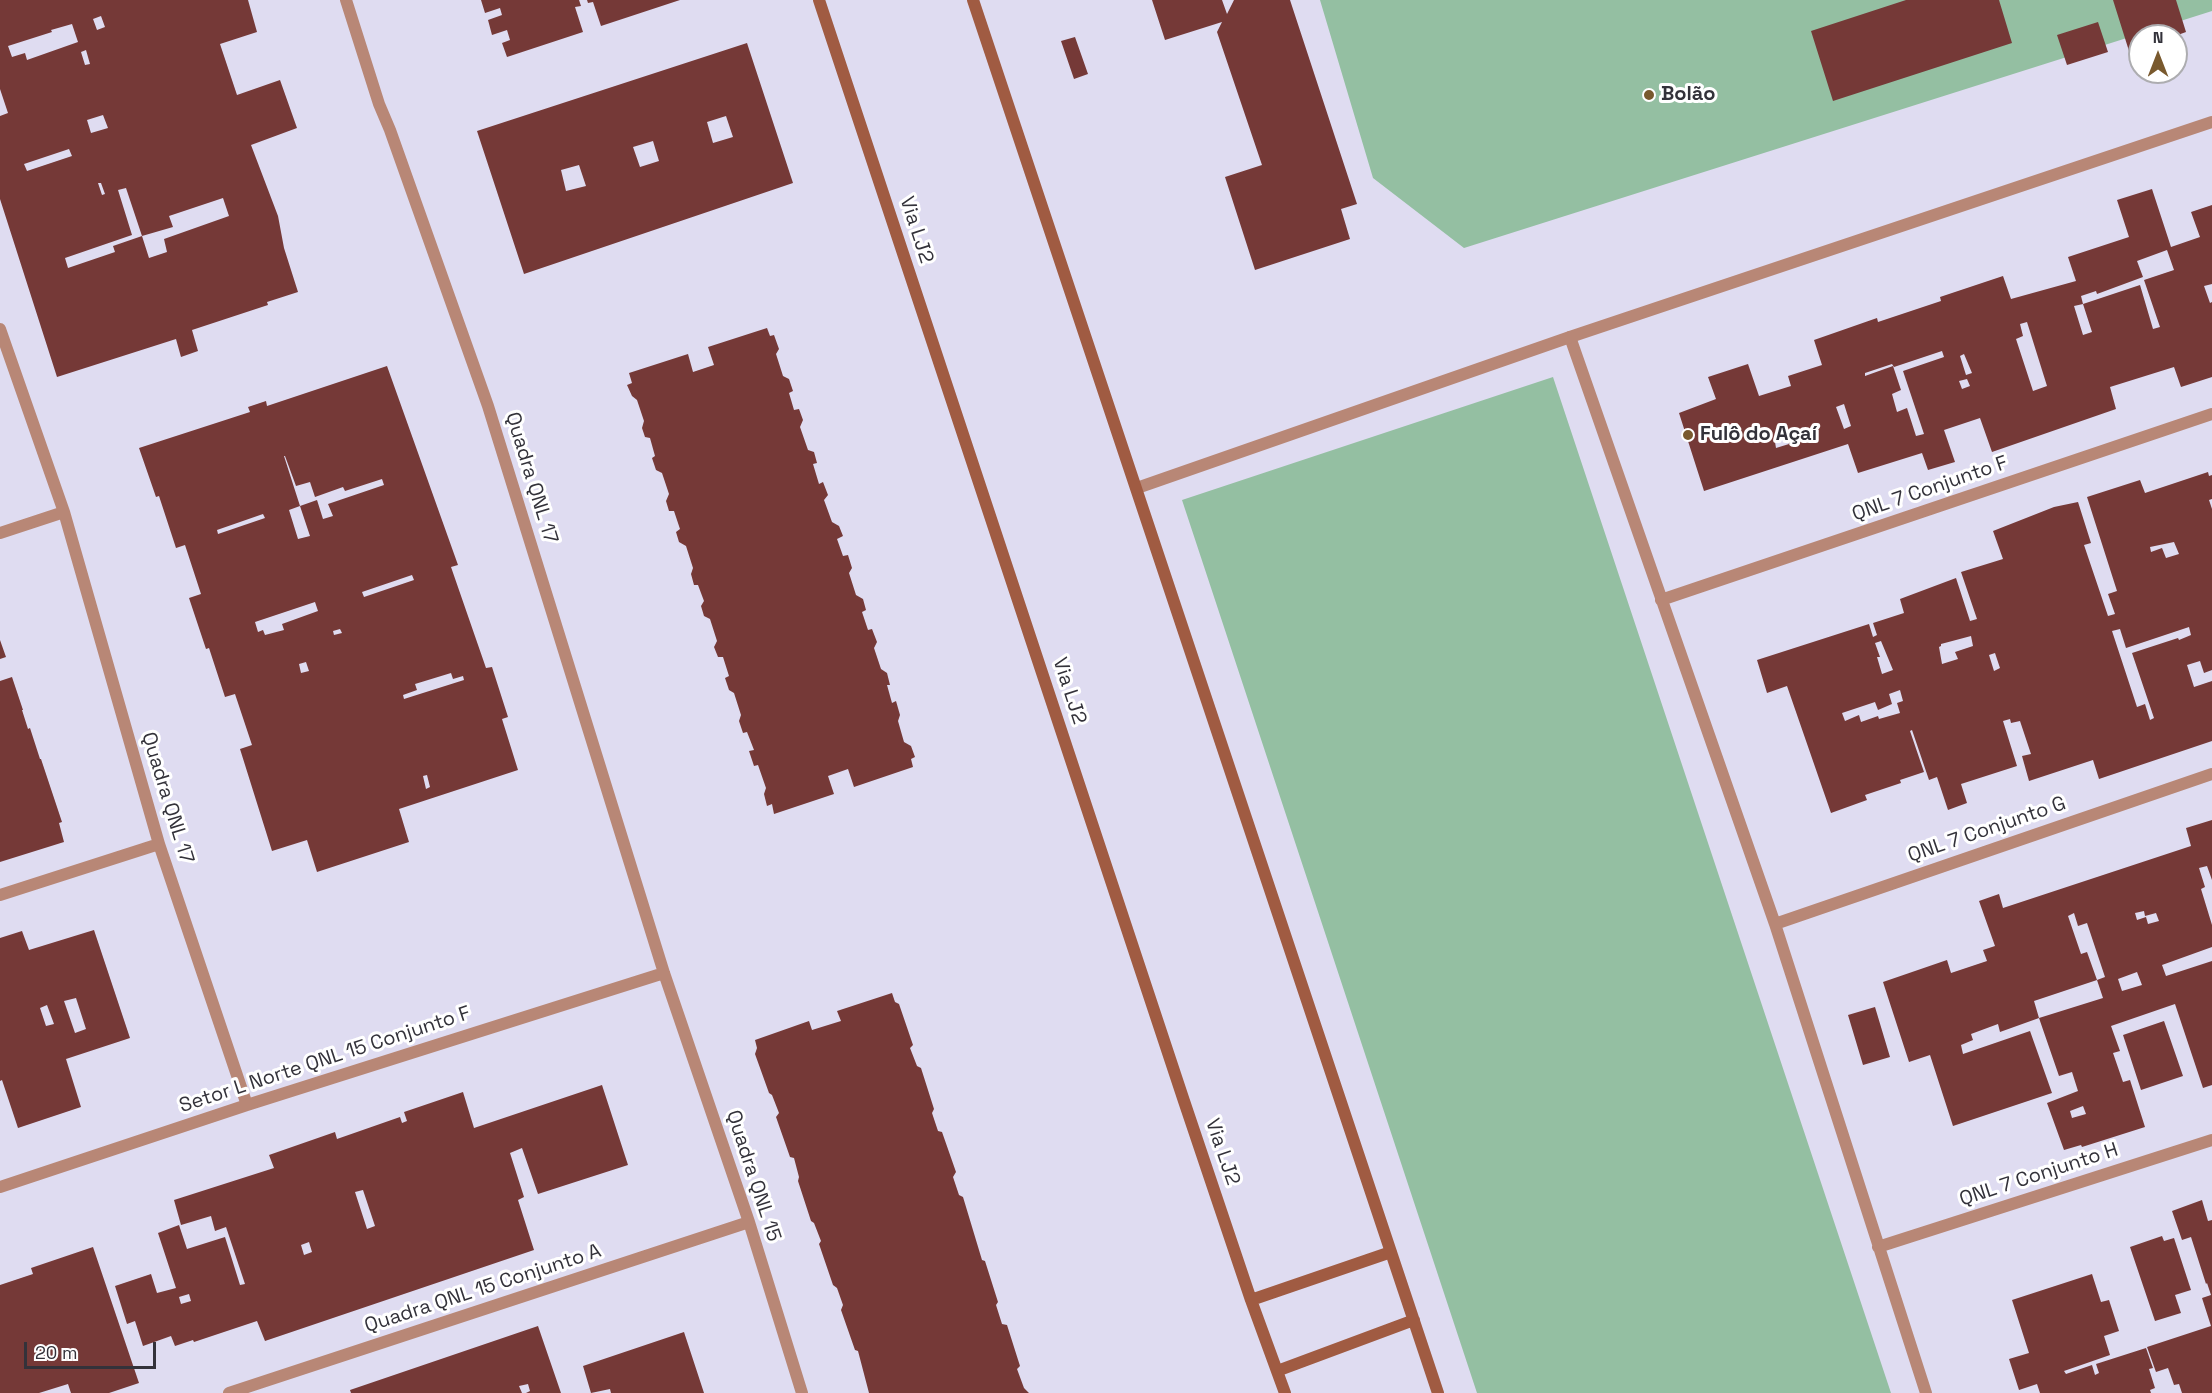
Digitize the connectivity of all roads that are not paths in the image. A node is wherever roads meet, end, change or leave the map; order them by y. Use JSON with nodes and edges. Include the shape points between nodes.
{"nodes":[{"id":1,"x":346,"y":0,"type":"edge"},
{"id":2,"x":819,"y":0,"type":"edge"},
{"id":3,"x":973,"y":0,"type":"edge"},
{"id":4,"x":2212,"y":122,"type":"edge"},
{"id":5,"x":0,"y":329,"type":"edge"},
{"id":6,"x":1570,"y":337,"type":"junction"},
{"id":7,"x":2212,"y":414,"type":"edge"},
{"id":8,"x":1137,"y":488,"type":"junction"},
{"id":9,"x":64,"y":512,"type":"junction"},
{"id":10,"x":0,"y":533,"type":"edge"},
{"id":11,"x":1661,"y":600,"type":"junction"},
{"id":12,"x":2212,"y":774,"type":"edge"},
{"id":13,"x":159,"y":844,"type":"junction"},
{"id":14,"x":0,"y":895,"type":"edge"},
{"id":15,"x":1775,"y":924,"type":"junction"},
{"id":16,"x":664,"y":973,"type":"junction"},
{"id":17,"x":248,"y":1105,"type":"junction"},
{"id":18,"x":2212,"y":1140,"type":"edge"},
{"id":19,"x":0,"y":1187,"type":"edge"},
{"id":20,"x":749,"y":1222,"type":"junction"},
{"id":21,"x":1878,"y":1246,"type":"junction"},
{"id":22,"x":1391,"y":1252,"type":"junction"},
{"id":23,"x":1251,"y":1300,"type":"junction"},
{"id":24,"x":1414,"y":1320,"type":"junction"},
{"id":25,"x":1277,"y":1371,"type":"junction"},
{"id":26,"x":229,"y":1393,"type":"edge"},
{"id":27,"x":802,"y":1393,"type":"edge"},
{"id":28,"x":1285,"y":1393,"type":"edge"},
{"id":29,"x":1438,"y":1393,"type":"edge"},
{"id":30,"x":1926,"y":1393,"type":"edge"}],
"edges":[{"from":1,"to":16,"type":"street","name":"Quadra QNL 17","via":[[379,104],[488,406]]},
{"from":2,"to":23,"type":"main road","name":"Via LJ2"},
{"from":3,"to":8,"type":"main road"},
{"from":4,"to":6,"type":"street"},
{"from":5,"to":9,"type":"street","name":"Quadra QNL 17"},
{"from":6,"to":8,"type":"street"},
{"from":6,"to":11,"type":"street"},
{"from":7,"to":11,"type":"street","name":"QNL 7 Conjunto F"},
{"from":8,"to":22,"type":"main road"},
{"from":9,"to":10,"type":"street"},
{"from":9,"to":13,"type":"street","name":"Quadra QNL 17"},
{"from":11,"to":15,"type":"street"},
{"from":12,"to":15,"type":"street","name":"QNL 7 Conjunto G"},
{"from":13,"to":14,"type":"street"},
{"from":13,"to":17,"type":"street","name":"Quadra QNL 17"},
{"from":15,"to":21,"type":"street"},
{"from":16,"to":17,"type":"street","name":"Setor L Norte QNL 15 Conjunto F"},
{"from":16,"to":20,"type":"street","name":"Quadra QNL 15"},
{"from":17,"to":19,"type":"street","name":"Setor L Norte QNL 15 Conjunto F"},
{"from":18,"to":21,"type":"street","name":"QNL 7 Conjunto H"},
{"from":20,"to":26,"type":"street","name":"Quadra QNL 15 Conjunto A"},
{"from":20,"to":27,"type":"street","name":"Quadra QNL 15"},
{"from":21,"to":30,"type":"street"},
{"from":22,"to":23,"type":"main road"},
{"from":22,"to":24,"type":"main road"},
{"from":23,"to":25,"type":"main road","name":"Via LJ2"},
{"from":24,"to":25,"type":"main road"},
{"from":24,"to":29,"type":"main road"},
{"from":25,"to":28,"type":"main road","name":"Via LJ2"}]}
